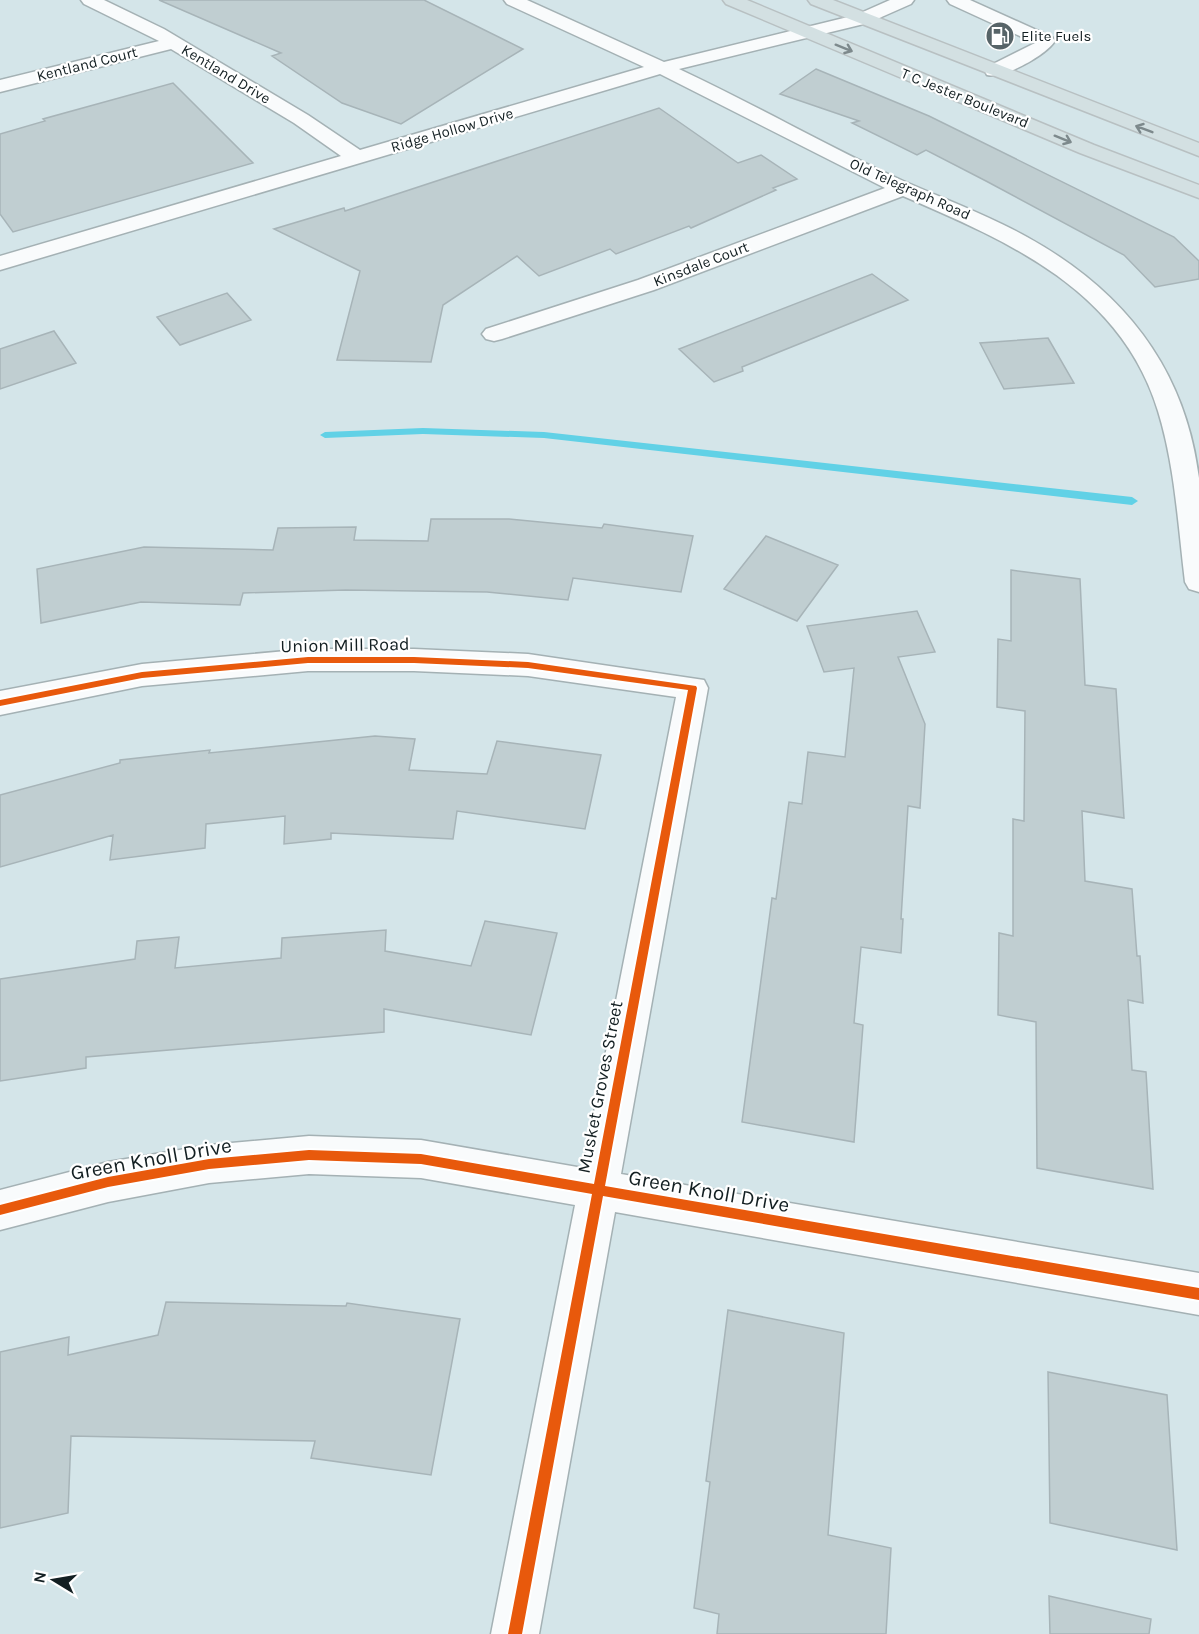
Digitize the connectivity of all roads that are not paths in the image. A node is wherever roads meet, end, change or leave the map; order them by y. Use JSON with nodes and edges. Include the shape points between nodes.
{"nodes":[{"id":1,"x":90,"y":0,"type":"edge"},
{"id":2,"x":513,"y":0,"type":"edge"},
{"id":3,"x":732,"y":0,"type":"edge"},
{"id":4,"x":817,"y":0,"type":"edge"},
{"id":5,"x":905,"y":0,"type":"edge"},
{"id":6,"x":956,"y":0,"type":"edge"},
{"id":7,"x":862,"y":19,"type":"junction"},
{"id":8,"x":807,"y":33,"type":"junction"},
{"id":9,"x":173,"y":43,"type":"junction"},
{"id":10,"x":662,"y":69,"type":"junction"},
{"id":11,"x":994,"y":71,"type":"junction"},
{"id":12,"x":0,"y":86,"type":"edge"},
{"id":13,"x":1199,"y":150,"type":"edge"},
{"id":14,"x":358,"y":158,"type":"junction"},
{"id":15,"x":905,"y":188,"type":"junction"},
{"id":16,"x":1199,"y":192,"type":"edge"},
{"id":17,"x":0,"y":263,"type":"edge"},
{"id":18,"x":495,"y":334,"type":"dead end"},
{"id":19,"x":1199,"y":582,"type":"edge"},
{"id":20,"x":693,"y":688,"type":"joint"},
{"id":21,"x":0,"y":703,"type":"edge"},
{"id":22,"x":597,"y":1190,"type":"junction"},
{"id":23,"x":0,"y":1210,"type":"edge"},
{"id":24,"x":1199,"y":1294,"type":"edge"},
{"id":25,"x":515,"y":1634,"type":"edge"}],
"edges":[{"from":1,"to":9,"type":"street","name":"Kentland Drive"},
{"from":2,"to":10,"type":"street","name":"Old Telegraph Road"},
{"from":3,"to":8,"type":"main road","name":"T C Jester Boulevard"},
{"from":4,"to":7,"type":"main road","name":"T C Jester Boulevard"},
{"from":5,"to":7,"type":"street","name":"Ridge Hollow Drive"},
{"from":6,"to":11,"type":"street","via":[[1047,41]]},
{"from":7,"to":8,"type":"street","name":"Ridge Hollow Drive"},
{"from":7,"to":11,"type":"main road","name":"T C Jester Boulevard"},
{"from":8,"to":10,"type":"street","name":"Ridge Hollow Drive"},
{"from":8,"to":16,"type":"main road","name":"T C Jester Boulevard","one_way":true},
{"from":9,"to":12,"type":"street","name":"Kentland Court"},
{"from":9,"to":14,"type":"street","name":"Kentland Drive","via":[[301,119]]},
{"from":10,"to":14,"type":"street","name":"Ridge Hollow Drive"},
{"from":10,"to":15,"type":"street","name":"Old Telegraph Road"},
{"from":13,"to":11,"type":"main road","name":"T C Jester Boulevard","one_way":true},
{"from":14,"to":17,"type":"street","name":"Ridge Hollow Drive"},
{"from":15,"to":18,"type":"street","name":"Kinsdale Court","via":[[646,285]]},
{"from":15,"to":19,"type":"street","name":"Old Telegraph Road","via":[[1021,240],[1070,273],[1119,319],[1149,359],[1166,394],[1178,437]]},
{"from":20,"to":21,"type":"street","name":"Union Mill Road","via":[[528,665],[308,660],[142,675]]},
{"from":20,"to":22,"type":"street","name":"Musket Groves Street"},
{"from":22,"to":23,"type":"street","name":"Green Knoll Drive","via":[[421,1159],[309,1155],[198,1166],[108,1182]]},
{"from":22,"to":24,"type":"street","name":"Green Knoll Drive"},
{"from":22,"to":25,"type":"street","name":"Musket Groves Street"}]}
